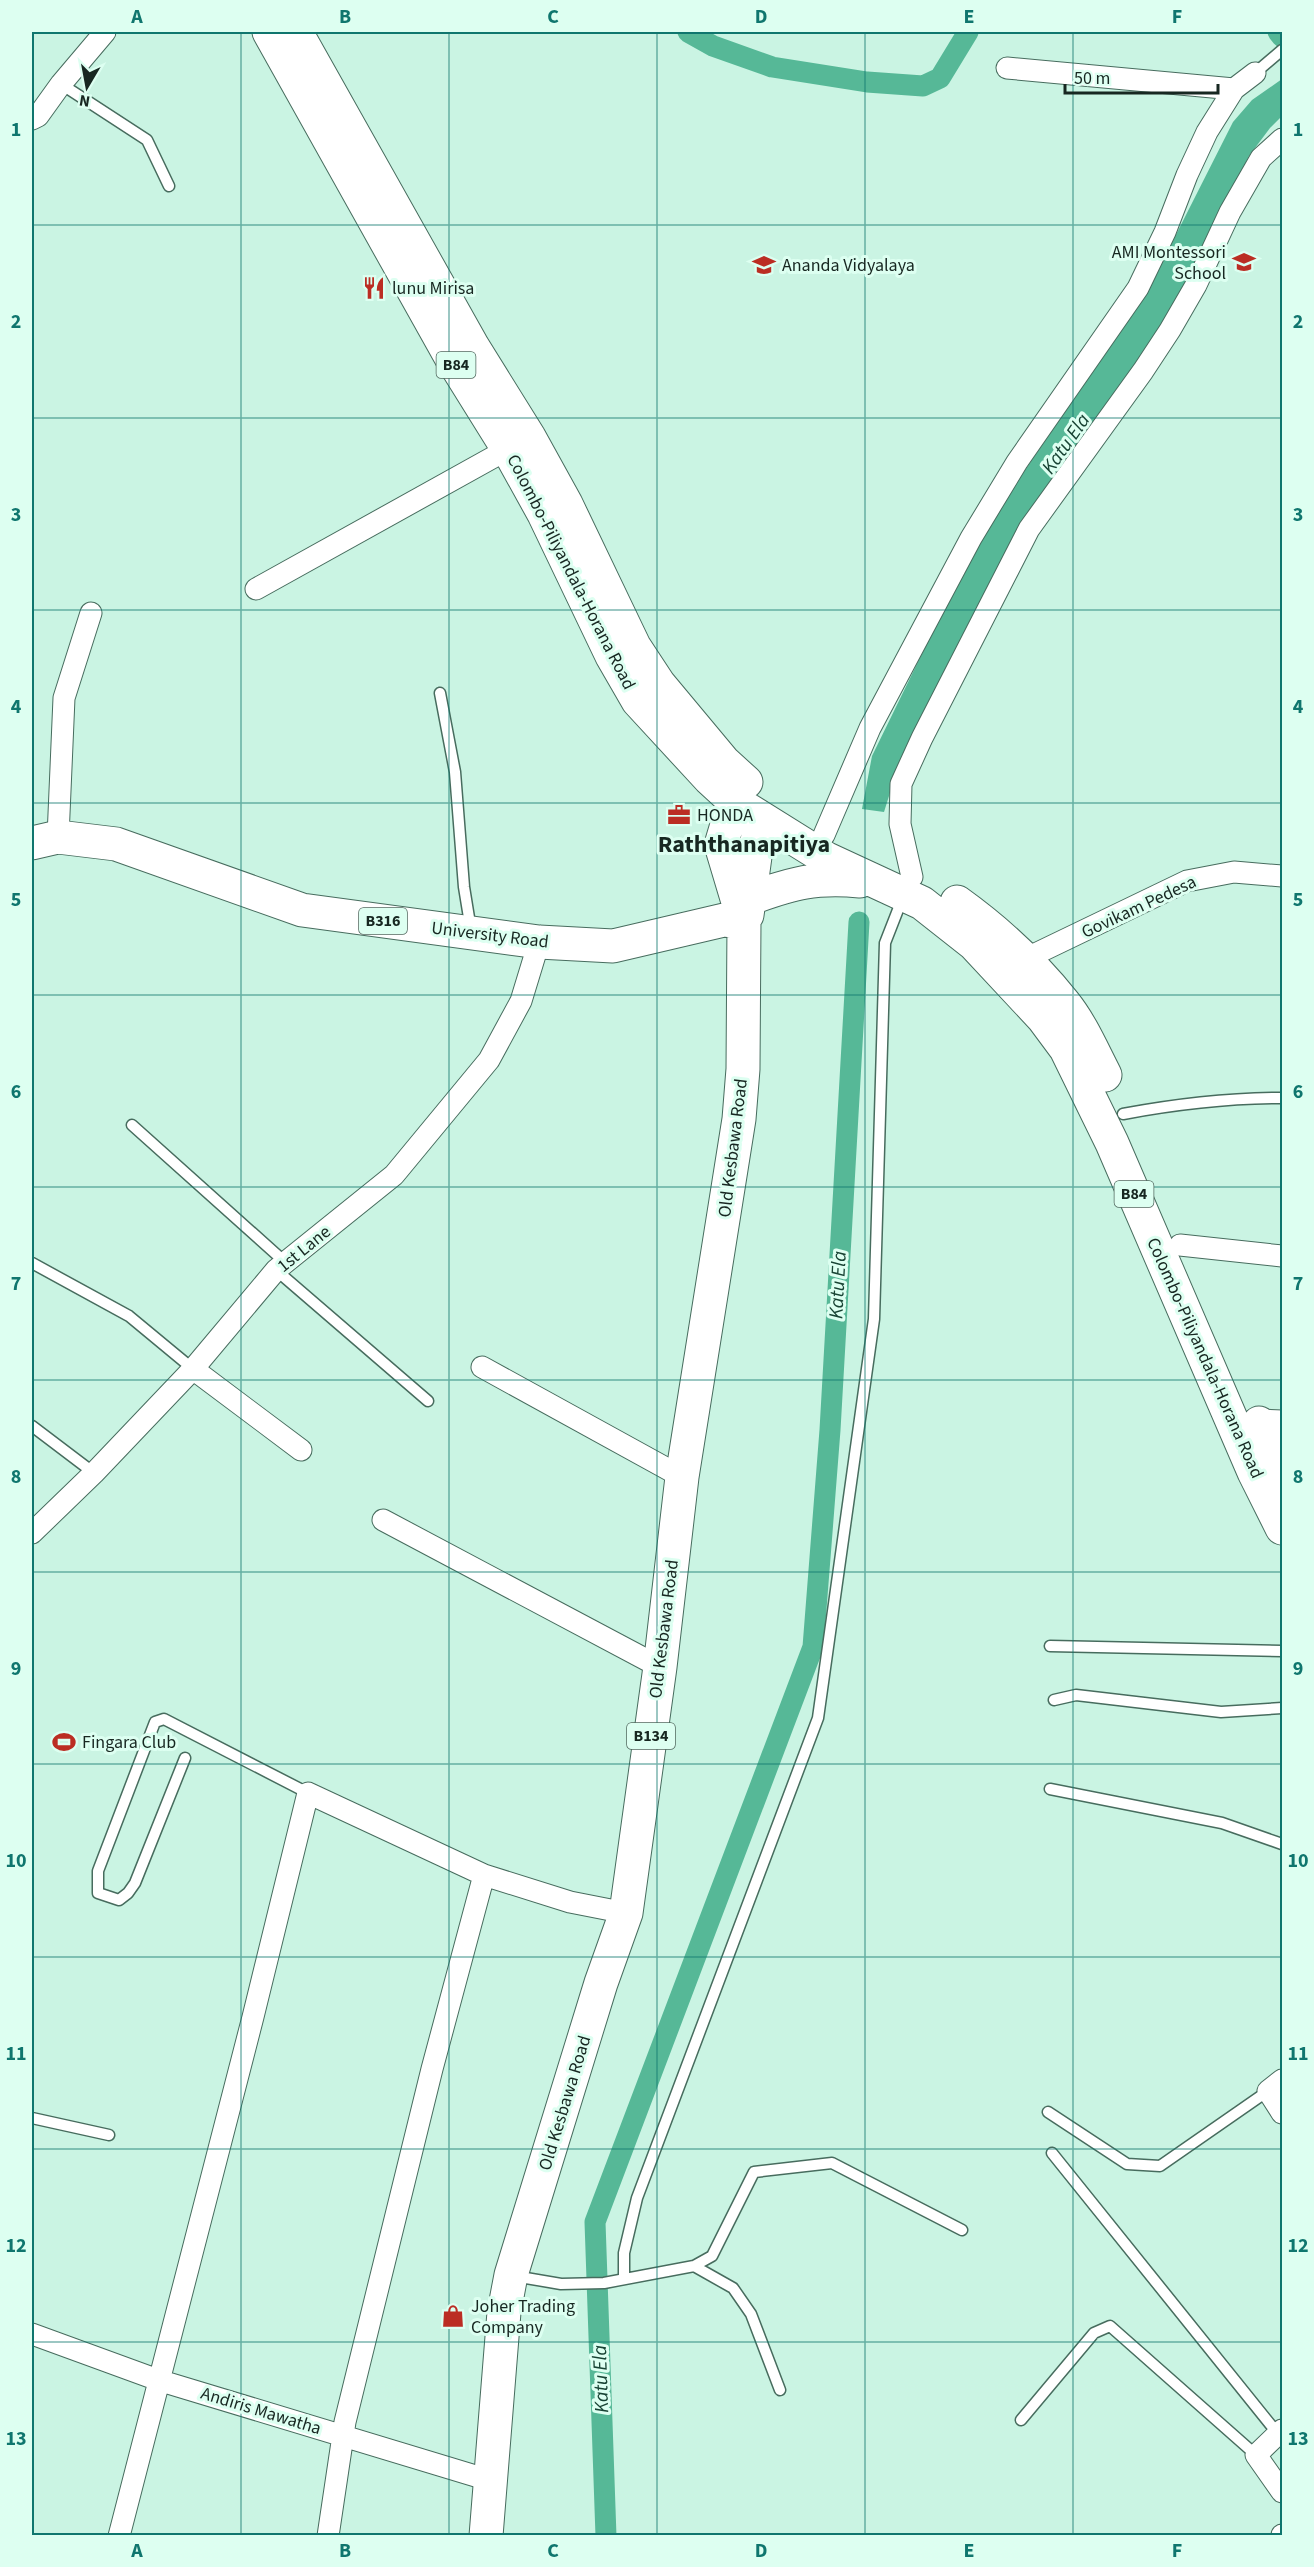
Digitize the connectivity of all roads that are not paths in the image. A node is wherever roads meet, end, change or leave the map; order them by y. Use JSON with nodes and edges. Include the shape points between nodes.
{"nodes":[{"id":1,"x":105,"y":32,"type":"edge"},
{"id":2,"x":269,"y":32,"type":"edge"},
{"id":3,"x":296,"y":32,"type":"edge"},
{"id":4,"x":1282,"y":50,"type":"edge"},
{"id":5,"x":1007,"y":68,"type":"dead end"},
{"id":6,"x":1255,"y":73,"type":"joint"},
{"id":7,"x":61,"y":84,"type":"junction"},
{"id":8,"x":1234,"y":89,"type":"junction"},
{"id":9,"x":32,"y":119,"type":"edge"},
{"id":10,"x":1282,"y":139,"type":"edge"},
{"id":11,"x":169,"y":186,"type":"dead end"},
{"id":12,"x":463,"y":353,"type":"junction"},
{"id":13,"x":508,"y":449,"type":"junction"},
{"id":14,"x":256,"y":589,"type":"dead end"},
{"id":15,"x":91,"y":613,"type":"dead end"},
{"id":16,"x":440,"y":693,"type":"dead end"},
{"id":17,"x":687,"y":754,"type":"junction"},
{"id":18,"x":747,"y":810,"type":"junction"},
{"id":19,"x":824,"y":835,"type":"junction"},
{"id":20,"x":45,"y":840,"type":"edge"},
{"id":21,"x":721,"y":845,"type":"junction"},
{"id":22,"x":1282,"y":876,"type":"edge"},
{"id":23,"x":897,"y":884,"type":"junction"},
{"id":24,"x":747,"y":910,"type":"junction"},
{"id":25,"x":471,"y":933,"type":"junction"},
{"id":26,"x":538,"y":942,"type":"junction"},
{"id":27,"x":1015,"y":968,"type":"junction"},
{"id":28,"x":1282,"y":1098,"type":"edge"},
{"id":29,"x":1123,"y":1114,"type":"junction"},
{"id":30,"x":132,"y":1125,"type":"dead end"},
{"id":31,"x":1180,"y":1245,"type":"junction"},
{"id":32,"x":1282,"y":1256,"type":"edge"},
{"id":33,"x":32,"y":1263,"type":"edge"},
{"id":34,"x":281,"y":1267,"type":"junction"},
{"id":35,"x":482,"y":1367,"type":"dead end"},
{"id":36,"x":193,"y":1369,"type":"junction"},
{"id":37,"x":428,"y":1401,"type":"dead end"},
{"id":38,"x":1259,"y":1423,"type":"edge"},
{"id":39,"x":32,"y":1426,"type":"edge"},
{"id":40,"x":301,"y":1450,"type":"dead end"},
{"id":41,"x":94,"y":1473,"type":"junction"},
{"id":42,"x":682,"y":1477,"type":"junction"},
{"id":43,"x":1282,"y":1477,"type":"edge"},
{"id":44,"x":383,"y":1520,"type":"dead end"},
{"id":45,"x":1282,"y":1528,"type":"edge"},
{"id":46,"x":32,"y":1533,"type":"edge"},
{"id":47,"x":1050,"y":1646,"type":"dead end"},
{"id":48,"x":1282,"y":1651,"type":"edge"},
{"id":49,"x":660,"y":1667,"type":"junction"},
{"id":50,"x":1054,"y":1700,"type":"dead end"},
{"id":51,"x":1282,"y":1708,"type":"edge"},
{"id":52,"x":185,"y":1758,"type":"dead end"},
{"id":53,"x":1050,"y":1789,"type":"dead end"},
{"id":54,"x":308,"y":1793,"type":"junction"},
{"id":55,"x":1282,"y":1845,"type":"edge"},
{"id":56,"x":484,"y":1875,"type":"junction"},
{"id":57,"x":626,"y":1913,"type":"junction"},
{"id":58,"x":1275,"y":2085,"type":"edge"},
{"id":59,"x":1048,"y":2112,"type":"dead end"},
{"id":60,"x":1282,"y":2113,"type":"edge"},
{"id":61,"x":32,"y":2118,"type":"edge"},
{"id":62,"x":109,"y":2134,"type":"dead end"},
{"id":63,"x":1052,"y":2153,"type":"dead end"},
{"id":64,"x":962,"y":2230,"type":"dead end"},
{"id":65,"x":694,"y":2266,"type":"junction"},
{"id":66,"x":511,"y":2275,"type":"junction"},
{"id":67,"x":624,"y":2279,"type":"junction"},
{"id":68,"x":32,"y":2334,"type":"edge"},
{"id":69,"x":158,"y":2380,"type":"junction"},
{"id":70,"x":780,"y":2391,"type":"dead end"},
{"id":71,"x":1021,"y":2420,"type":"dead end"},
{"id":72,"x":1280,"y":2432,"type":"edge"},
{"id":73,"x":344,"y":2436,"type":"junction"},
{"id":74,"x":1256,"y":2455,"type":"junction"},
{"id":75,"x":492,"y":2481,"type":"junction"},
{"id":76,"x":1282,"y":2492,"type":"edge"},
{"id":77,"x":119,"y":2535,"type":"edge"},
{"id":78,"x":328,"y":2535,"type":"edge"},
{"id":79,"x":486,"y":2535,"type":"edge"}],
"edges":[{"from":1,"to":7,"type":"street"},
{"from":2,"to":12,"type":"main road","name":"Colombo-Piliyandala-Horana Road","number":"B84"},
{"from":3,"to":12,"type":"main road","name":"Colombo-Piliyandala-Horana Road","number":"B84"},
{"from":4,"to":6,"type":"lane"},
{"from":5,"to":8,"type":"street"},
{"from":6,"to":8,"type":"street"},
{"from":7,"to":9,"type":"street"},
{"from":7,"to":11,"type":"lane","via":[[147,140]]},
{"from":8,"to":19,"type":"street","via":[[1207,132],[1138,288],[1017,462],[971,538],[870,728]]},
{"from":10,"to":23,"type":"street","via":[[1261,158],[1196,285],[1154,355],[1029,529],[901,784]]},
{"from":12,"to":13,"type":"main road","name":"Colombo-Piliyandala-Horana Road","number":"B84"},
{"from":12,"to":19,"type":"main road","name":"Colombo-Piliyandala-Horana Road","number":"B84","via":[[529,437],[634,646],[658,684],[724,762],[764,799]]},
{"from":13,"to":14,"type":"street"},
{"from":13,"to":17,"type":"main road","name":"Colombo-Piliyandala-Horana Road","number":"B84","via":[[638,701]]},
{"from":15,"to":20,"type":"street","via":[[64,698]]},
{"from":16,"to":25,"type":"lane","via":[[455,772]]},
{"from":17,"to":18,"type":"main road","name":"Colombo-Piliyandala-Horana Road","number":"B84"},
{"from":17,"to":21,"type":"main road","name":"Old Kesbawa Road"},
{"from":18,"to":21,"type":"main road"},
{"from":18,"to":23,"type":"main road","name":"Colombo-Piliyandala-Horana Road","number":"B84","via":[[820,856]]},
{"from":18,"to":24,"type":"main road","name":"Old Kesbawa Road","number":"B134"},
{"from":19,"to":23,"type":"main road","name":"Colombo-Piliyandala-Horana Road","number":"B84"},
{"from":20,"to":25,"type":"main road","name":"University Road","number":"B316","via":[[116,844],[302,910]]},
{"from":21,"to":24,"type":"main road","name":"Old Kesbawa Road","number":"B134"},
{"from":22,"to":27,"type":"street","name":"Govikam Pedesa","via":[[1234,872],[1187,881]]},
{"from":23,"to":24,"type":"main road","name":"University Road","via":[[807,880]]},
{"from":23,"to":27,"type":"main road","name":"Colombo-Piliyandala-Horana Road","number":"B84","via":[[945,894],[962,905]]},
{"from":23,"to":67,"type":"lane","via":[[885,944],[874,1319],[819,1718],[637,2199],[624,2253]]},
{"from":24,"to":26,"type":"main road","name":"University Road","number":"B316","via":[[724,920],[613,946]]},
{"from":24,"to":42,"type":"main road","name":"Old Kesbawa Road","number":"B134","via":[[739,1119]]},
{"from":25,"to":26,"type":"main road","name":"University Road","number":"B316"},
{"from":26,"to":34,"type":"street","name":"1st Lane","via":[[521,1001],[489,1060],[394,1175]]},
{"from":27,"to":29,"type":"main road","name":"Colombo-Piliyandala-Horana Road","number":"B84","via":[[1065,1004],[1086,1037]]},
{"from":27,"to":38,"type":"main road","name":"Colombo-Piliyandala-Horana Road","number":"B84","via":[[1066,1049]]},
{"from":28,"to":29,"type":"lane","via":[[1230,1098]]},
{"from":29,"to":31,"type":"main road","name":"Colombo-Piliyandala-Horana Road","number":"B84"},
{"from":30,"to":34,"type":"lane"},
{"from":31,"to":32,"type":"street"},
{"from":31,"to":38,"type":"main road","name":"Colombo-Piliyandala-Horana Road","number":"B84"},
{"from":33,"to":36,"type":"lane","via":[[129,1316]]},
{"from":34,"to":36,"type":"street","name":"1st Lane"},
{"from":34,"to":37,"type":"lane"},
{"from":35,"to":42,"type":"street"},
{"from":36,"to":40,"type":"street"},
{"from":36,"to":41,"type":"street","name":"1st Lane"},
{"from":38,"to":43,"type":"main road","name":"Colombo-Piliyandala-Horana Road","number":"B84"},
{"from":38,"to":45,"type":"main road","name":"Colombo-Piliyandala-Horana Road","number":"B84","via":[[1254,1472]]},
{"from":39,"to":41,"type":"lane"},
{"from":41,"to":46,"type":"street","name":"1st Lane"},
{"from":42,"to":49,"type":"main road","name":"Old Kesbawa Road","number":"B134"},
{"from":44,"to":49,"type":"street"},
{"from":47,"to":48,"type":"lane"},
{"from":49,"to":57,"type":"main road","name":"Old Kesbawa Road","number":"B134"},
{"from":50,"to":51,"type":"lane","via":[[1076,1695],[1221,1712]]},
{"from":52,"to":54,"type":"lane","via":[[135,1883],[119,1900],[98,1893],[98,1871],[158,1719]]},
{"from":53,"to":55,"type":"lane","via":[[1222,1823]]},
{"from":54,"to":56,"type":"street"},
{"from":54,"to":69,"type":"street"},
{"from":56,"to":57,"type":"street","via":[[570,1902]]},
{"from":56,"to":73,"type":"street"},
{"from":57,"to":66,"type":"main road","name":"Old Kesbawa Road","number":"B134"},
{"from":58,"to":59,"type":"lane","via":[[1161,2166],[1126,2164]]},
{"from":58,"to":60,"type":"street"},
{"from":61,"to":62,"type":"lane"},
{"from":63,"to":72,"type":"lane"},
{"from":64,"to":65,"type":"lane","via":[[832,2163],[754,2172],[712,2256]]},
{"from":65,"to":67,"type":"lane"},
{"from":65,"to":70,"type":"lane","via":[[734,2288],[751,2314]]},
{"from":66,"to":67,"type":"lane","via":[[561,2284]]},
{"from":66,"to":75,"type":"main road","name":"Old Kesbawa Road","number":"B134","via":[[504,2312]]},
{"from":68,"to":69,"type":"street","name":"Andiris Mawatha"},
{"from":69,"to":73,"type":"street","name":"Andiris Mawatha"},
{"from":69,"to":77,"type":"street"},
{"from":71,"to":74,"type":"lane","via":[[1094,2333],[1110,2326]]},
{"from":72,"to":74,"type":"street"},
{"from":73,"to":75,"type":"street","name":"Andiris Mawatha"},
{"from":73,"to":78,"type":"street"},
{"from":74,"to":76,"type":"street"},
{"from":75,"to":79,"type":"main road","name":"Old Kesbawa Road","number":"B134"}]}
